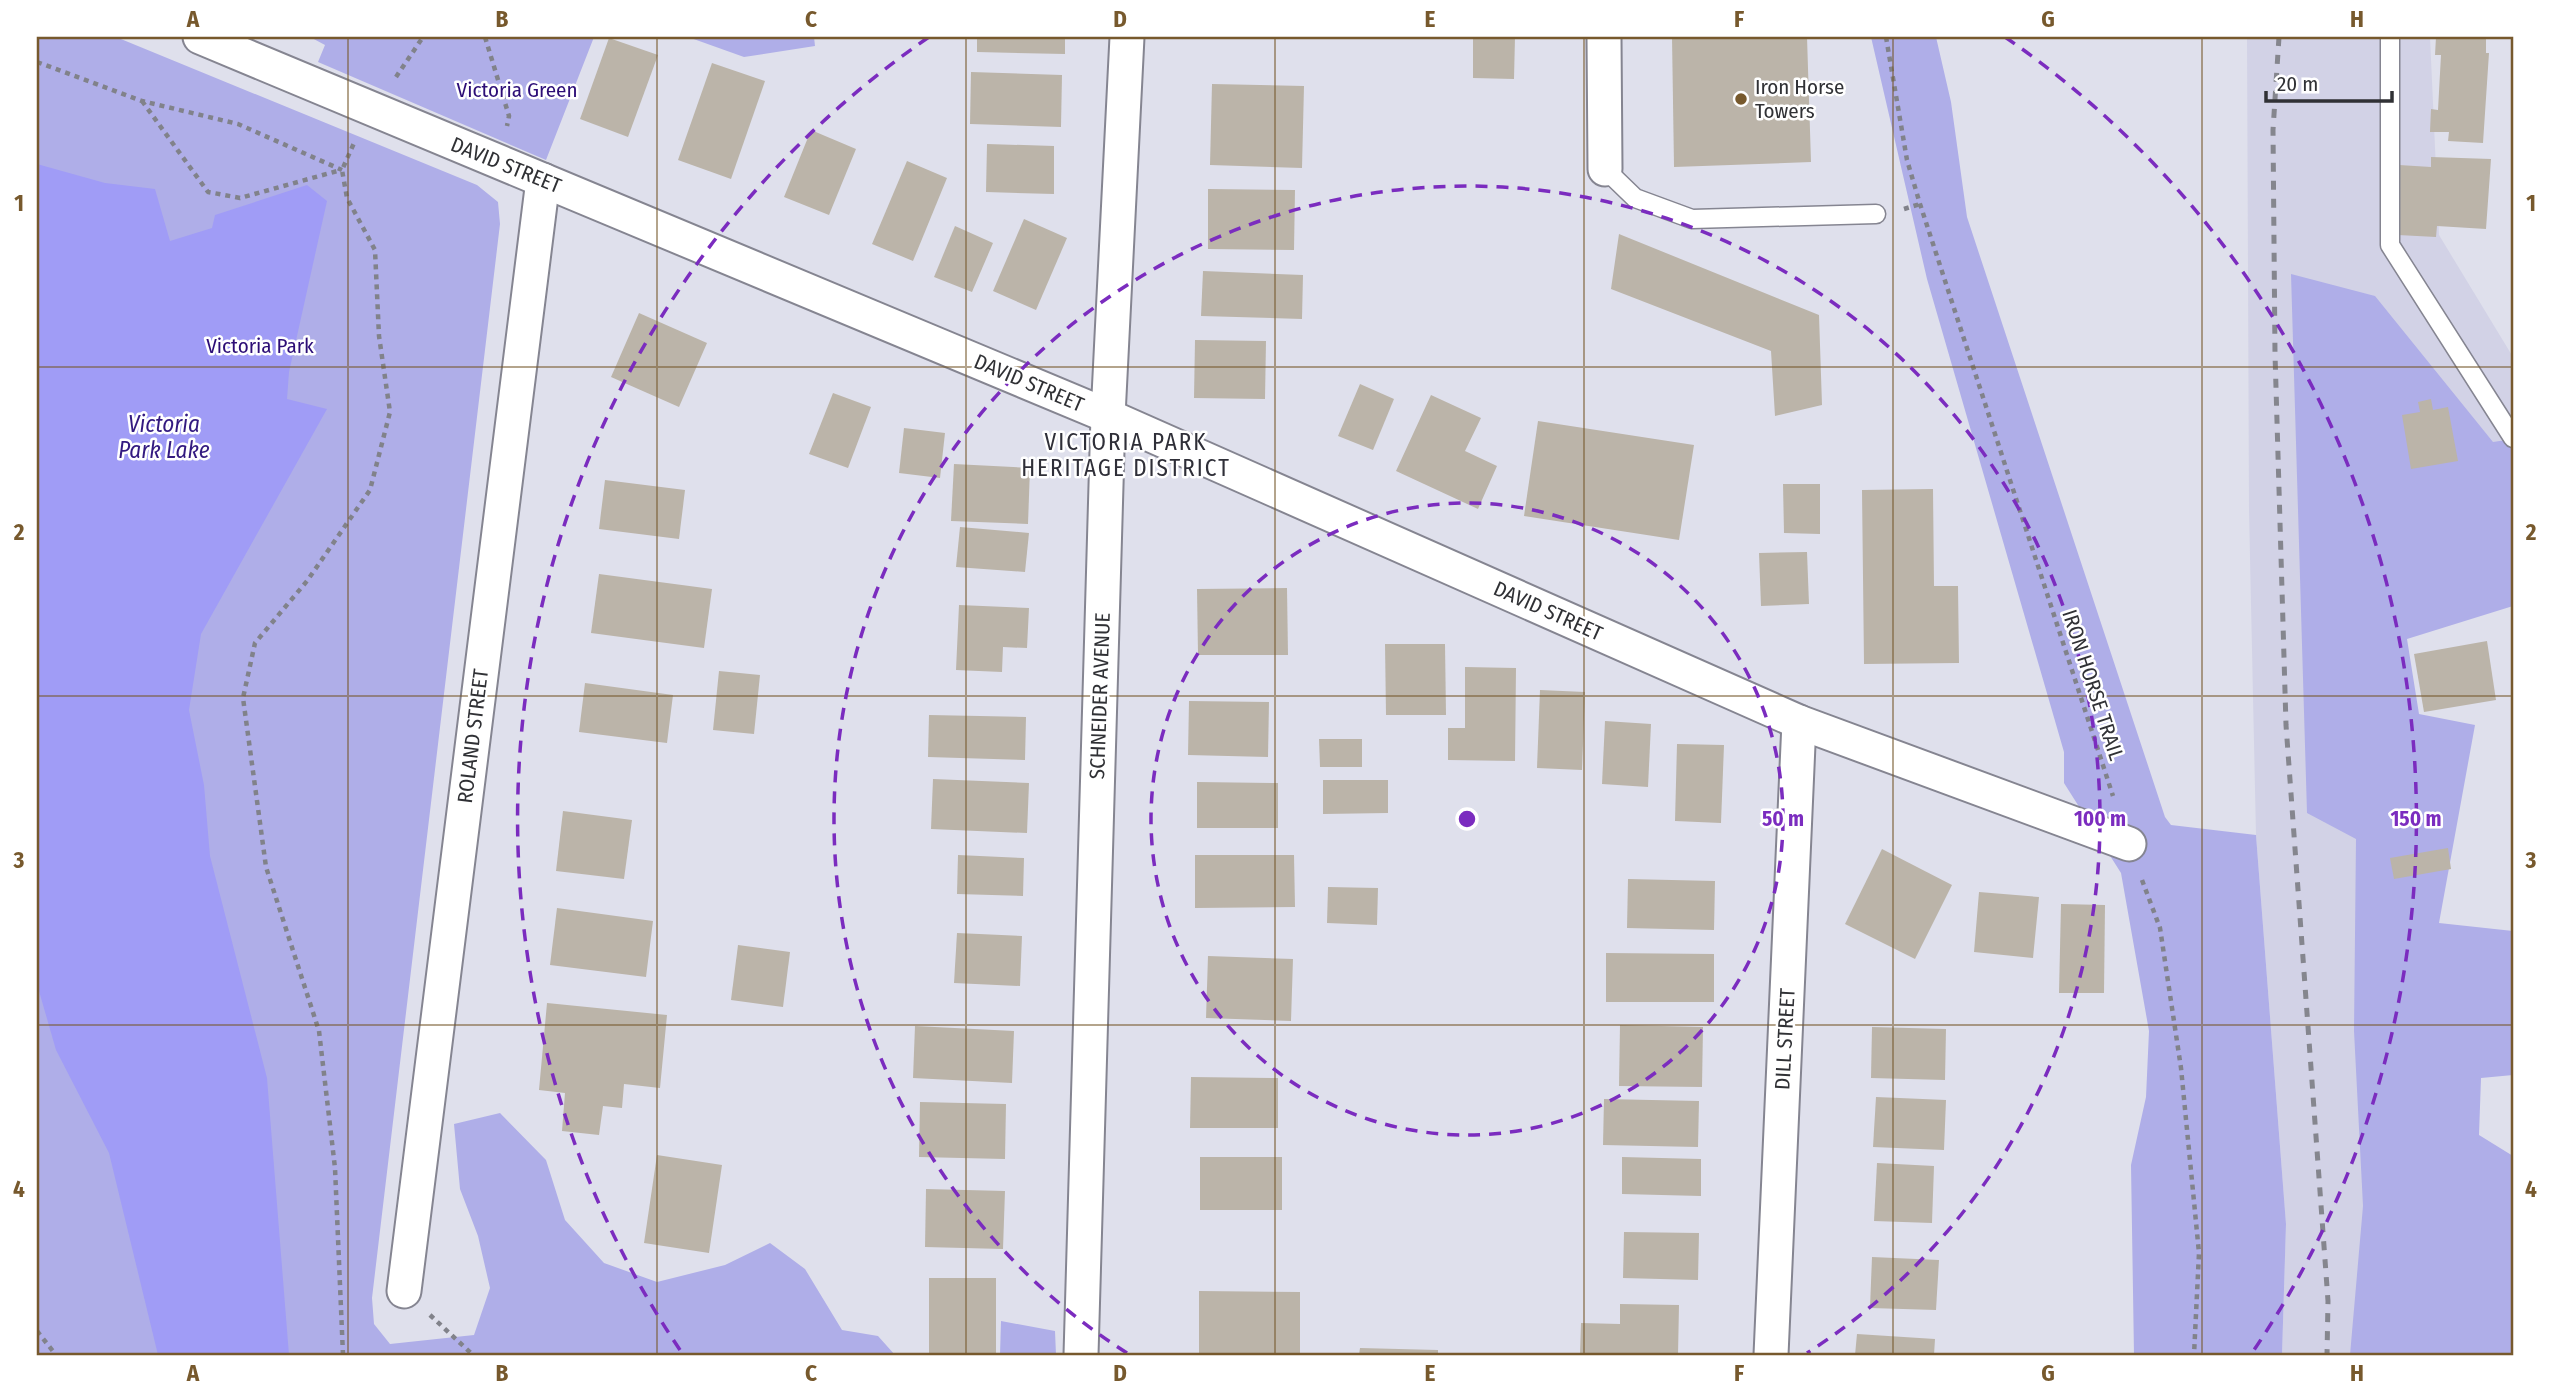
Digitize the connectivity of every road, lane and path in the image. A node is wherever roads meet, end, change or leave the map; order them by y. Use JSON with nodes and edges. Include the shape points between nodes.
{"nodes":[{"id":1,"x":200,"y":37,"type":"edge"},
{"id":2,"x":423,"y":37,"type":"edge"},
{"id":3,"x":485,"y":37,"type":"edge"},
{"id":4,"x":1127,"y":37,"type":"edge"},
{"id":5,"x":1604,"y":37,"type":"edge"},
{"id":6,"x":1886,"y":37,"type":"edge"},
{"id":7,"x":2390,"y":37,"type":"edge"},
{"id":8,"x":37,"y":62,"type":"edge"},
{"id":9,"x":388,"y":88,"type":"dead end"},
{"id":10,"x":142,"y":101,"type":"junction"},
{"id":11,"x":358,"y":134,"type":"dead end"},
{"id":12,"x":506,"y":137,"type":"dead end"},
{"id":13,"x":1605,"y":169,"type":"joint"},
{"id":14,"x":342,"y":170,"type":"junction"},
{"id":15,"x":543,"y":180,"type":"junction"},
{"id":16,"x":1876,"y":214,"type":"dead end"},
{"id":17,"x":1108,"y":416,"type":"junction"},
{"id":18,"x":2513,"y":438,"type":"edge"},
{"id":19,"x":1799,"y":722,"type":"junction"},
{"id":20,"x":2129,"y":844,"type":"junction"},
{"id":21,"x":404,"y":1292,"type":"joint"},
{"id":22,"x":37,"y":1331,"type":"edge"},
{"id":23,"x":56,"y":1355,"type":"edge"},
{"id":24,"x":343,"y":1355,"type":"edge"},
{"id":25,"x":473,"y":1355,"type":"edge"},
{"id":26,"x":1081,"y":1355,"type":"edge"},
{"id":27,"x":1771,"y":1355,"type":"edge"},
{"id":28,"x":2194,"y":1355,"type":"edge"}],
"edges":[{"from":1,"to":15,"type":"street","name":"DAVID STREET"},
{"from":2,"to":9,"type":"path"},
{"from":3,"to":12,"type":"path","via":[[509,117]]},
{"from":4,"to":17,"type":"street","name":"SCHNEIDER AVENUE"},
{"from":5,"to":13,"type":"street"},
{"from":6,"to":20,"type":"path","name":"IRON HORSE TRAIL","via":[[1907,160],[1920,204]]},
{"from":7,"to":18,"type":"lane","via":[[2390,246]]},
{"from":8,"to":10,"type":"path"},
{"from":10,"to":14,"type":"path","via":[[238,124]]},
{"from":10,"to":14,"type":"path","via":[[208,192],[240,198]]},
{"from":11,"to":14,"type":"path"},
{"from":13,"to":16,"type":"lane","via":[[1635,198],[1692,219]]},
{"from":14,"to":24,"type":"path","via":[[347,198],[375,250],[379,336],[390,412],[370,490],[307,580],[255,643],[243,698],[266,867],[319,1031],[335,1168]]},
{"from":15,"to":17,"type":"street","name":"DAVID STREET"},
{"from":15,"to":21,"type":"street","name":"ROLAND STREET"},
{"from":17,"to":19,"type":"street","name":"DAVID STREET"},
{"from":17,"to":26,"type":"street","name":"SCHNEIDER AVENUE"},
{"from":19,"to":20,"type":"street","name":"DAVID STREET"},
{"from":19,"to":27,"type":"street","name":"DILL STREET"},
{"from":20,"to":28,"type":"path","name":"IRON HORSE TRAIL","via":[[2160,928],[2181,1068],[2199,1253]]},
{"from":21,"to":25,"type":"path"},
{"from":22,"to":23,"type":"path"}]}
